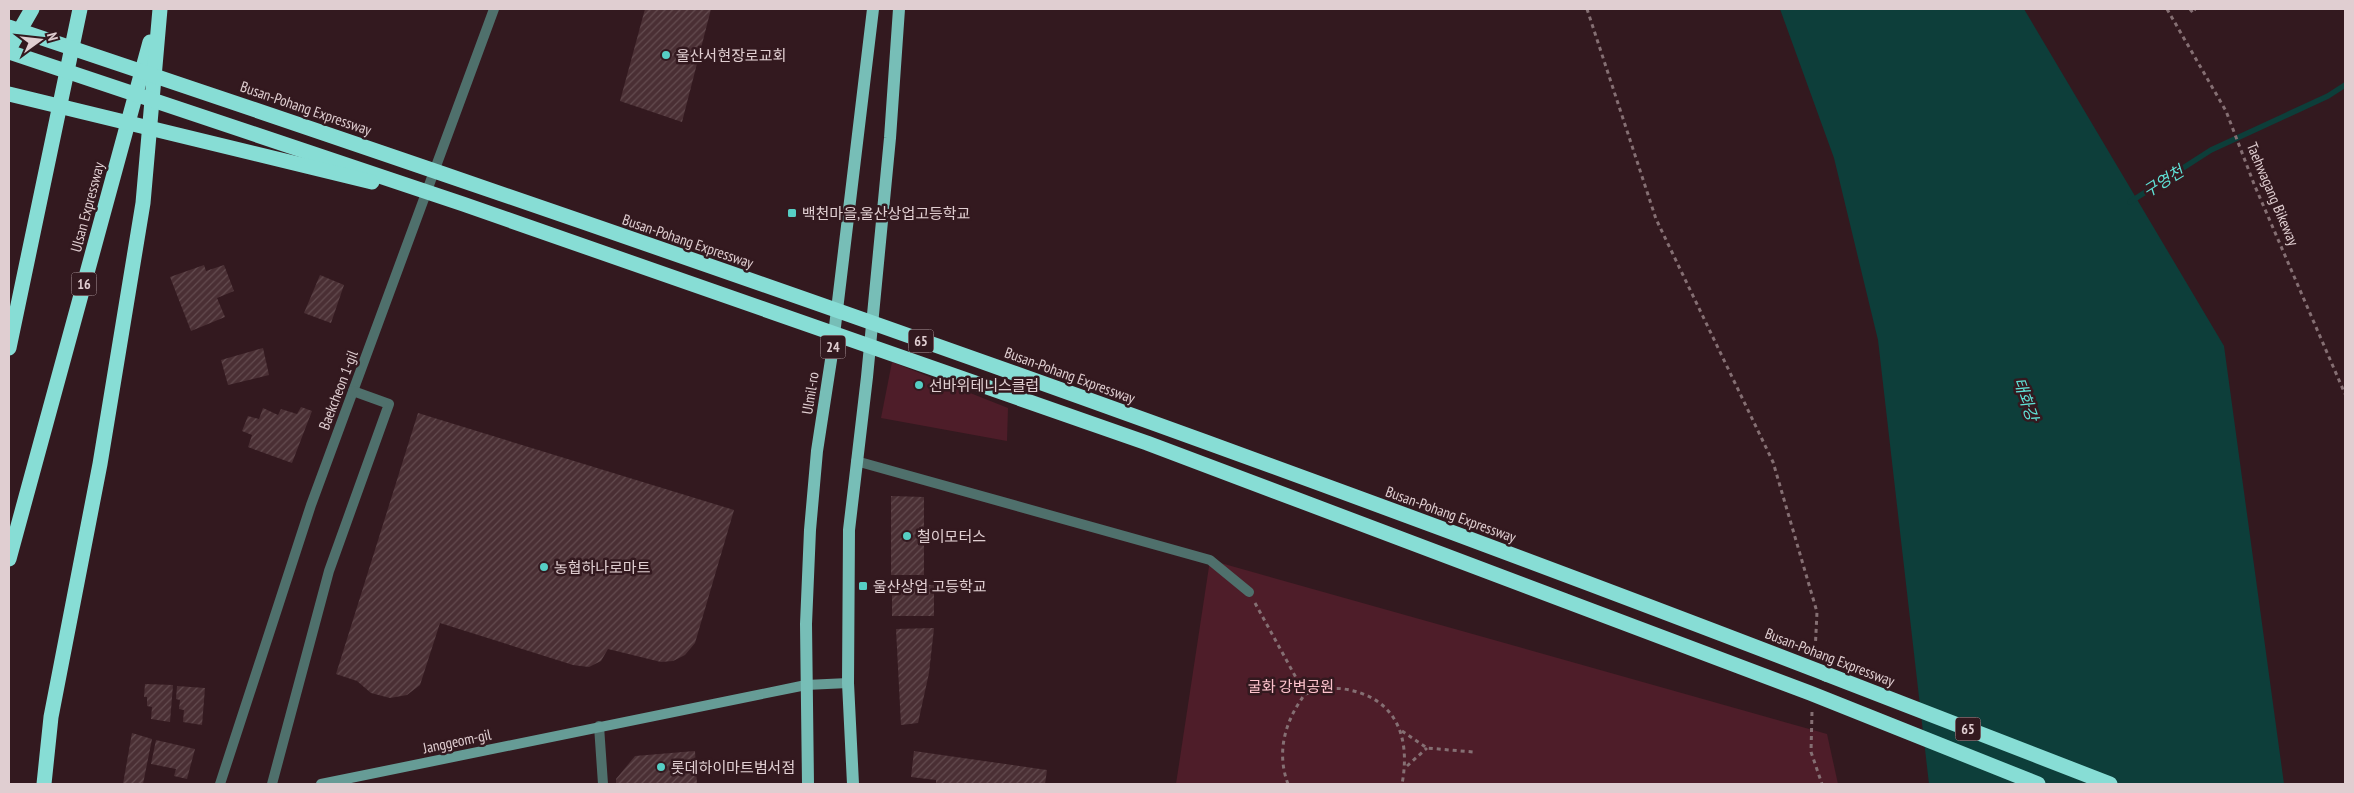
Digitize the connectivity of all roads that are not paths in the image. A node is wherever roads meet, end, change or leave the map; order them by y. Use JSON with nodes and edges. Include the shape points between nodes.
{"nodes":[{"id":1,"x":32,"y":9,"type":"edge"},
{"id":2,"x":80,"y":9,"type":"edge"},
{"id":3,"x":160,"y":9,"type":"edge"},
{"id":4,"x":494,"y":9,"type":"edge"},
{"id":5,"x":873,"y":9,"type":"edge"},
{"id":6,"x":899,"y":9,"type":"edge"},
{"id":7,"x":9,"y":27,"type":"edge"},
{"id":8,"x":9,"y":51,"type":"edge"},
{"id":9,"x":9,"y":94,"type":"edge"},
{"id":10,"x":463,"y":204,"type":"junction"},
{"id":11,"x":9,"y":348,"type":"edge"},
{"id":12,"x":354,"y":391,"type":"junction"},
{"id":13,"x":856,"y":461,"type":"junction"},
{"id":14,"x":9,"y":559,"type":"edge"},
{"id":15,"x":1249,"y":592,"type":"road end"},
{"id":16,"x":848,"y":683,"type":"junction"},
{"id":17,"x":806,"y":685,"type":"junction"},
{"id":18,"x":599,"y":726,"type":"junction"},
{"id":19,"x":44,"y":784,"type":"edge"},
{"id":20,"x":220,"y":784,"type":"edge"},
{"id":21,"x":272,"y":784,"type":"edge"},
{"id":22,"x":321,"y":784,"type":"edge"},
{"id":23,"x":603,"y":784,"type":"edge"},
{"id":24,"x":808,"y":784,"type":"edge"},
{"id":25,"x":853,"y":784,"type":"edge"},
{"id":26,"x":2038,"y":784,"type":"edge"},
{"id":27,"x":2110,"y":784,"type":"edge"}],
"edges":[{"from":1,"to":8,"type":"highway"},
{"from":2,"to":11,"type":"highway"},
{"from":3,"to":14,"type":"highway","name":"Ulsan Expressway","number":"16"},
{"from":3,"to":19,"type":"highway","via":[[143,203],[100,464],[50,717]]},
{"from":4,"to":12,"type":"street","name":"Baekcheon 1-gil"},
{"from":5,"to":17,"type":"main road","name":"Ulmil-ro","number":"24","via":[[814,481]]},
{"from":6,"to":13,"type":"main road","via":[[889,147]]},
{"from":7,"to":27,"type":"highway","name":"Busan-Pohang Expressway","number":"65","bridge":true,"via":[[545,209],[1095,402],[1614,592]]},
{"from":8,"to":10,"type":"highway","number":"65","bridge":true},
{"from":9,"to":10,"type":"highway","bridge":true},
{"from":10,"to":26,"type":"highway","number":"65","bridge":true,"via":[[1147,443],[1801,689]]},
{"from":12,"to":20,"type":"street","name":"Baekcheon 1-gil","via":[[311,505]]},
{"from":12,"to":21,"type":"street","via":[[389,404],[329,571]]},
{"from":13,"to":15,"type":"street","via":[[1210,560]]},
{"from":13,"to":16,"type":"main road","via":[[848,530]]},
{"from":16,"to":17,"type":"main road","name":"Janggeom-gil"},
{"from":16,"to":25,"type":"main road"},
{"from":17,"to":18,"type":"main road","name":"Janggeom-gil"},
{"from":17,"to":24,"type":"main road","name":"Ulmil-ro","number":"24"},
{"from":18,"to":22,"type":"main road","name":"Janggeom-gil"},
{"from":18,"to":23,"type":"street"}]}
